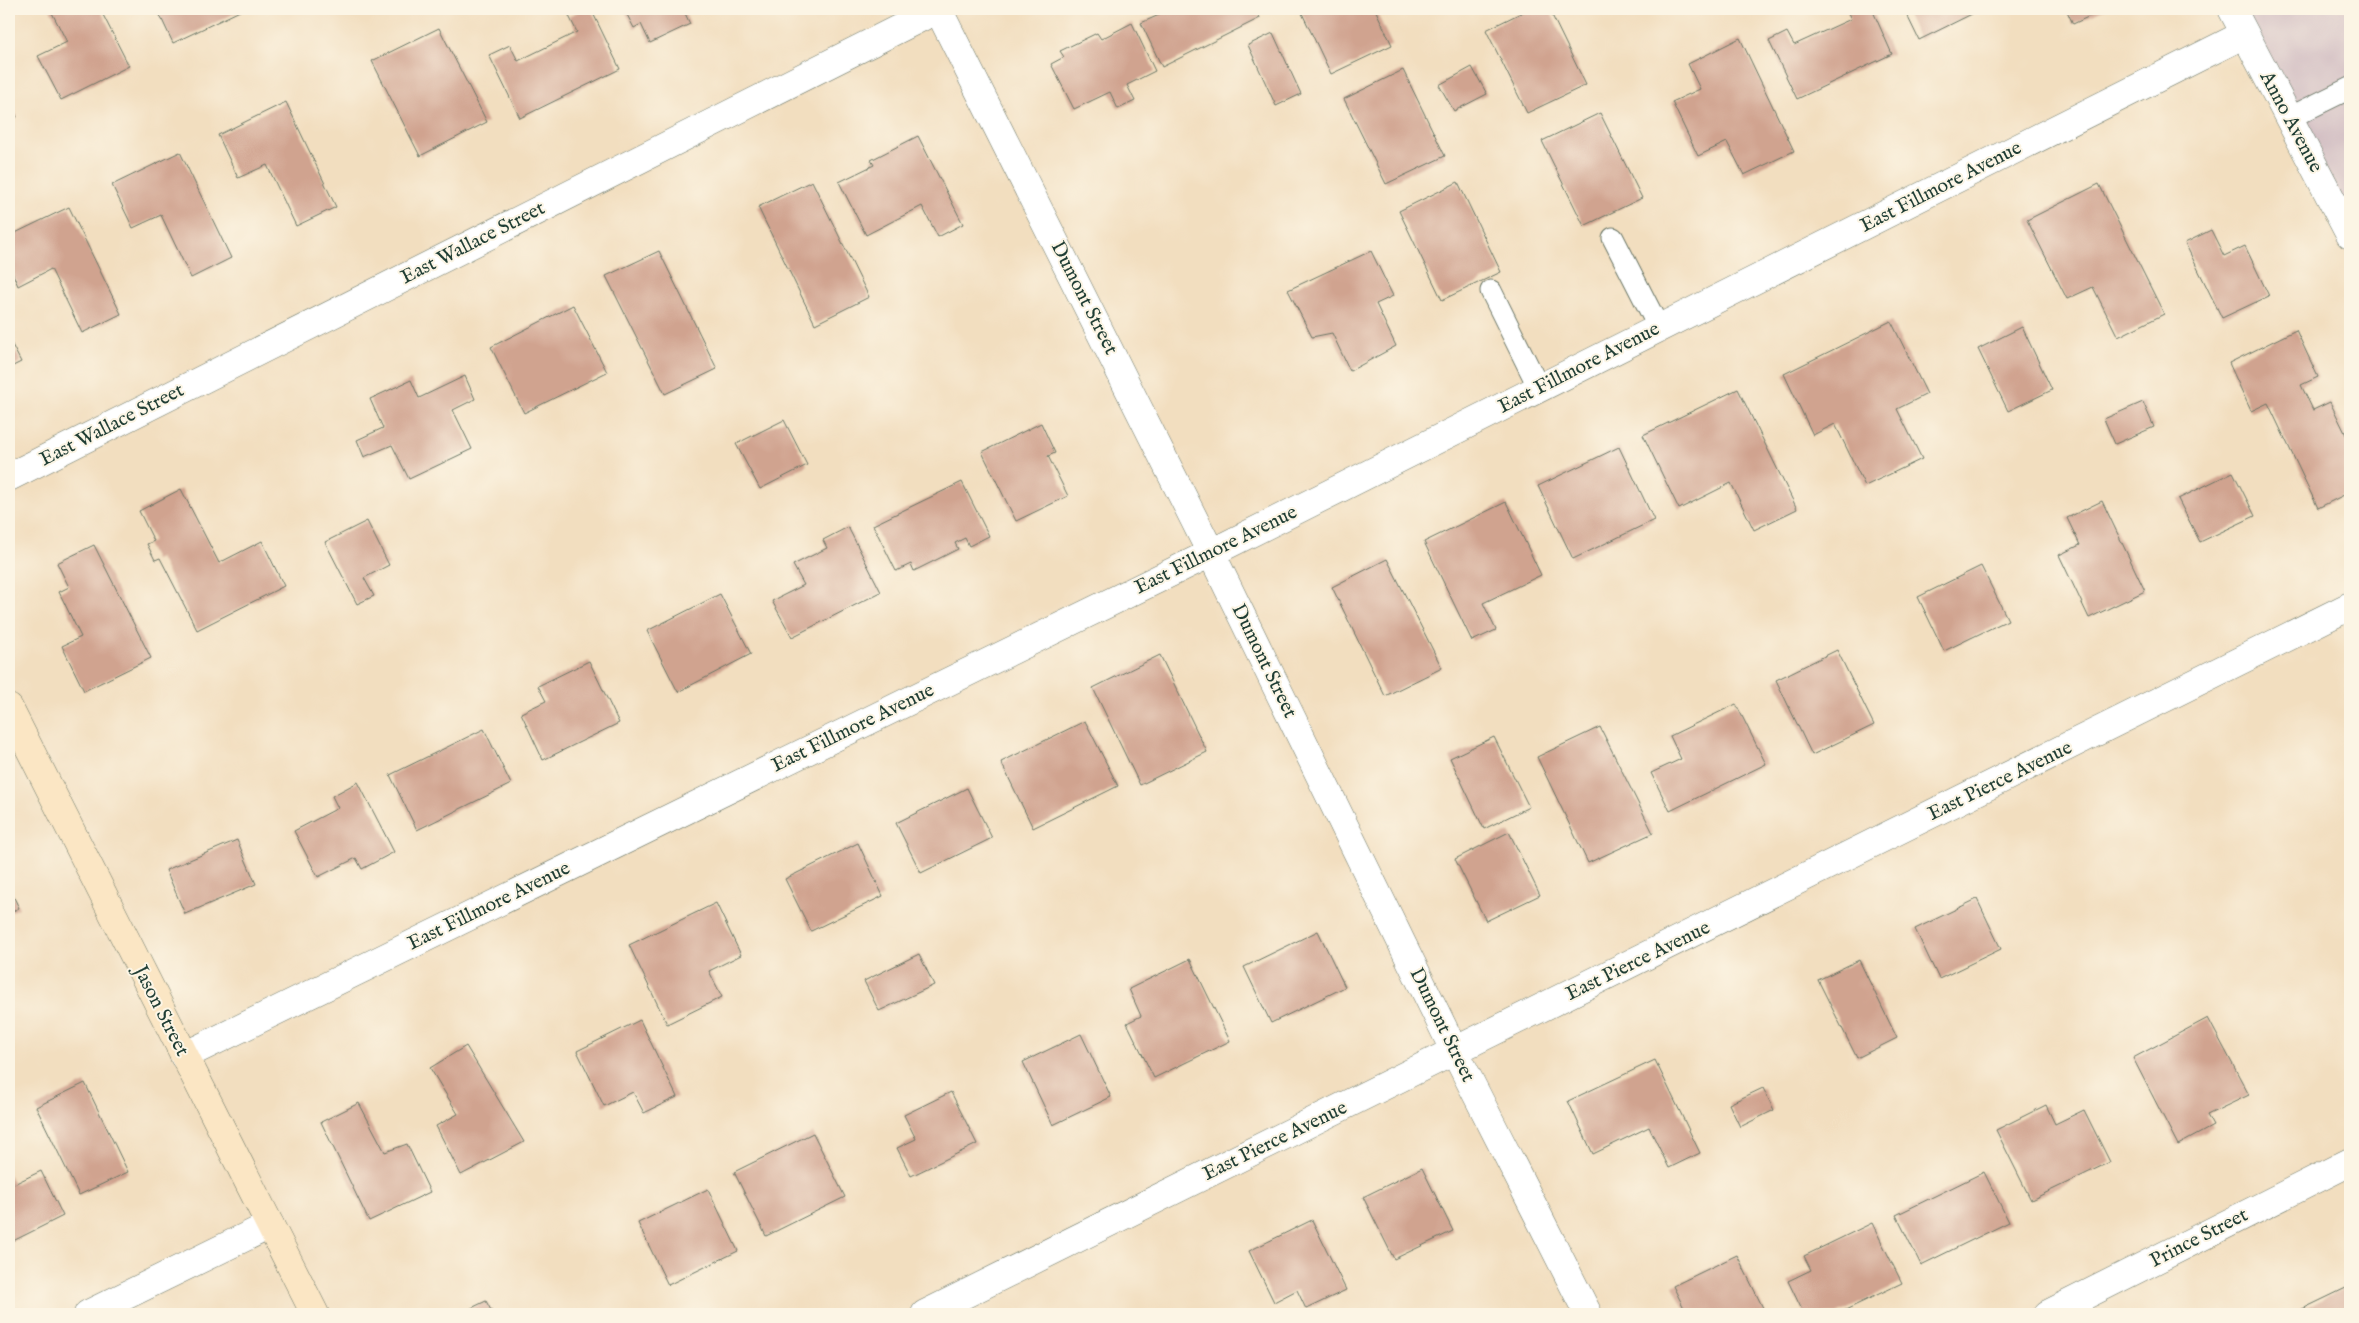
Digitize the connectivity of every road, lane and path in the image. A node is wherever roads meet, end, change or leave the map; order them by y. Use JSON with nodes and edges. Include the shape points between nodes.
{"nodes":[{"id":1,"x":938,"y":9,"type":"edge"},
{"id":2,"x":2232,"y":9,"type":"edge"},
{"id":3,"x":2245,"y":34,"type":"junction"},
{"id":4,"x":2350,"y":88,"type":"edge"},
{"id":5,"x":2289,"y":118,"type":"junction"},
{"id":6,"x":2350,"y":235,"type":"edge"},
{"id":7,"x":1613,"y":238,"type":"dead end"},
{"id":8,"x":1492,"y":290,"type":"dead end"},
{"id":9,"x":1659,"y":328,"type":"junction"},
{"id":10,"x":1540,"y":388,"type":"junction"},
{"id":11,"x":9,"y":477,"type":"edge"},
{"id":12,"x":1211,"y":553,"type":"junction"},
{"id":13,"x":2350,"y":606,"type":"edge"},
{"id":14,"x":9,"y":709,"type":"edge"},
{"id":15,"x":1455,"y":1052,"type":"junction"},
{"id":16,"x":184,"y":1056,"type":"junction"},
{"id":17,"x":2350,"y":1162,"type":"edge"},
{"id":18,"x":270,"y":1225,"type":"junction"},
{"id":19,"x":88,"y":1314,"type":"edge"},
{"id":20,"x":315,"y":1314,"type":"edge"},
{"id":21,"x":925,"y":1314,"type":"edge"},
{"id":22,"x":1588,"y":1314,"type":"edge"},
{"id":23,"x":2048,"y":1314,"type":"edge"}],
"edges":[{"from":1,"to":11,"type":"street","name":"East Wallace Street"},
{"from":1,"to":12,"type":"street","name":"Dumont Street"},
{"from":2,"to":3,"type":"street","name":"Anno Avenue"},
{"from":3,"to":5,"type":"street","name":"Anno Avenue"},
{"from":3,"to":9,"type":"street","name":"East Fillmore Avenue"},
{"from":4,"to":5,"type":"lane"},
{"from":5,"to":6,"type":"street","name":"Anno Avenue"},
{"from":7,"to":9,"type":"lane"},
{"from":8,"to":10,"type":"lane"},
{"from":9,"to":10,"type":"street","name":"East Fillmore Avenue"},
{"from":10,"to":12,"type":"street","name":"East Fillmore Avenue"},
{"from":12,"to":15,"type":"street","name":"Dumont Street"},
{"from":12,"to":16,"type":"street","name":"East Fillmore Avenue"},
{"from":13,"to":15,"type":"street","name":"East Pierce Avenue"},
{"from":14,"to":16,"type":"street","name":"Jason Street"},
{"from":15,"to":21,"type":"street","name":"East Pierce Avenue"},
{"from":15,"to":22,"type":"street","name":"Dumont Street"},
{"from":16,"to":18,"type":"street","name":"Jason Street"},
{"from":17,"to":23,"type":"street","name":"Prince Street"},
{"from":18,"to":19,"type":"street"},
{"from":18,"to":20,"type":"street","name":"Jason Street"}]}
